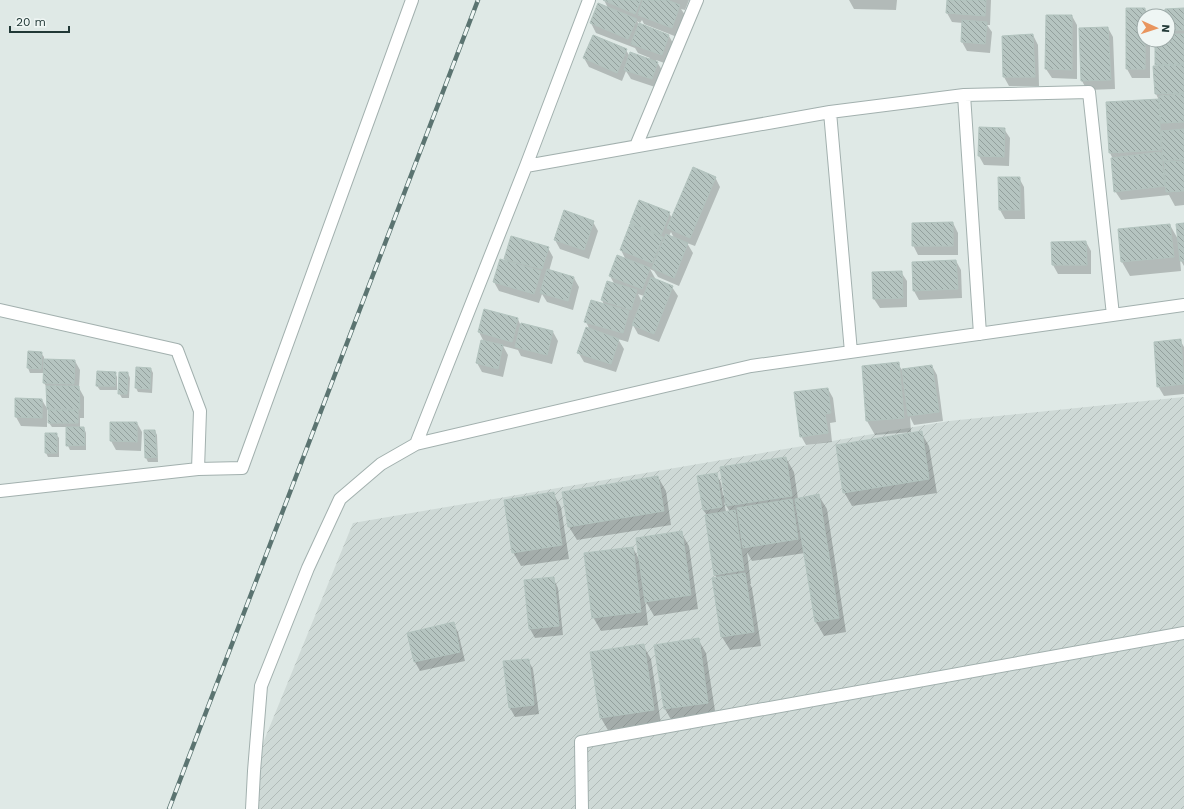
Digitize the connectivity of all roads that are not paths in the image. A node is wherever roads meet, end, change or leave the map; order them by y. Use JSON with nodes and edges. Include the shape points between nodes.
{"nodes":[{"id":1,"x":412,"y":0,"type":"edge"},
{"id":2,"x":588,"y":0,"type":"edge"},
{"id":3,"x":697,"y":0,"type":"edge"},
{"id":4,"x":964,"y":95,"type":"junction"},
{"id":5,"x":830,"y":112,"type":"junction"},
{"id":6,"x":636,"y":146,"type":"junction"},
{"id":7,"x":526,"y":166,"type":"junction"},
{"id":8,"x":1184,"y":304,"type":"edge"},
{"id":9,"x":0,"y":310,"type":"edge"},
{"id":10,"x":1113,"y":315,"type":"junction"},
{"id":11,"x":980,"y":334,"type":"junction"},
{"id":12,"x":852,"y":352,"type":"junction"},
{"id":13,"x":416,"y":444,"type":"junction"},
{"id":14,"x":198,"y":469,"type":"junction"},
{"id":15,"x":0,"y":490,"type":"edge"},
{"id":16,"x":1184,"y":633,"type":"edge"},
{"id":17,"x":252,"y":809,"type":"edge"},
{"id":18,"x":582,"y":809,"type":"edge"}],
"edges":[{"from":1,"to":14,"type":"street","via":[[242,468]]},
{"from":2,"to":7,"type":"street"},
{"from":3,"to":6,"type":"street"},
{"from":4,"to":5,"type":"street"},
{"from":4,"to":10,"type":"street","via":[[1089,92]]},
{"from":4,"to":11,"type":"street"},
{"from":5,"to":6,"type":"street"},
{"from":5,"to":12,"type":"street"},
{"from":6,"to":7,"type":"street"},
{"from":7,"to":13,"type":"street"},
{"from":8,"to":10,"type":"street"},
{"from":9,"to":14,"type":"street","via":[[177,350],[200,410]]},
{"from":10,"to":11,"type":"street"},
{"from":11,"to":12,"type":"street"},
{"from":12,"to":13,"type":"street","via":[[751,366]]},
{"from":13,"to":17,"type":"street","via":[[381,464],[340,499],[308,568],[261,686]]},
{"from":14,"to":15,"type":"street"},
{"from":16,"to":18,"type":"street","via":[[581,742]]}]}
